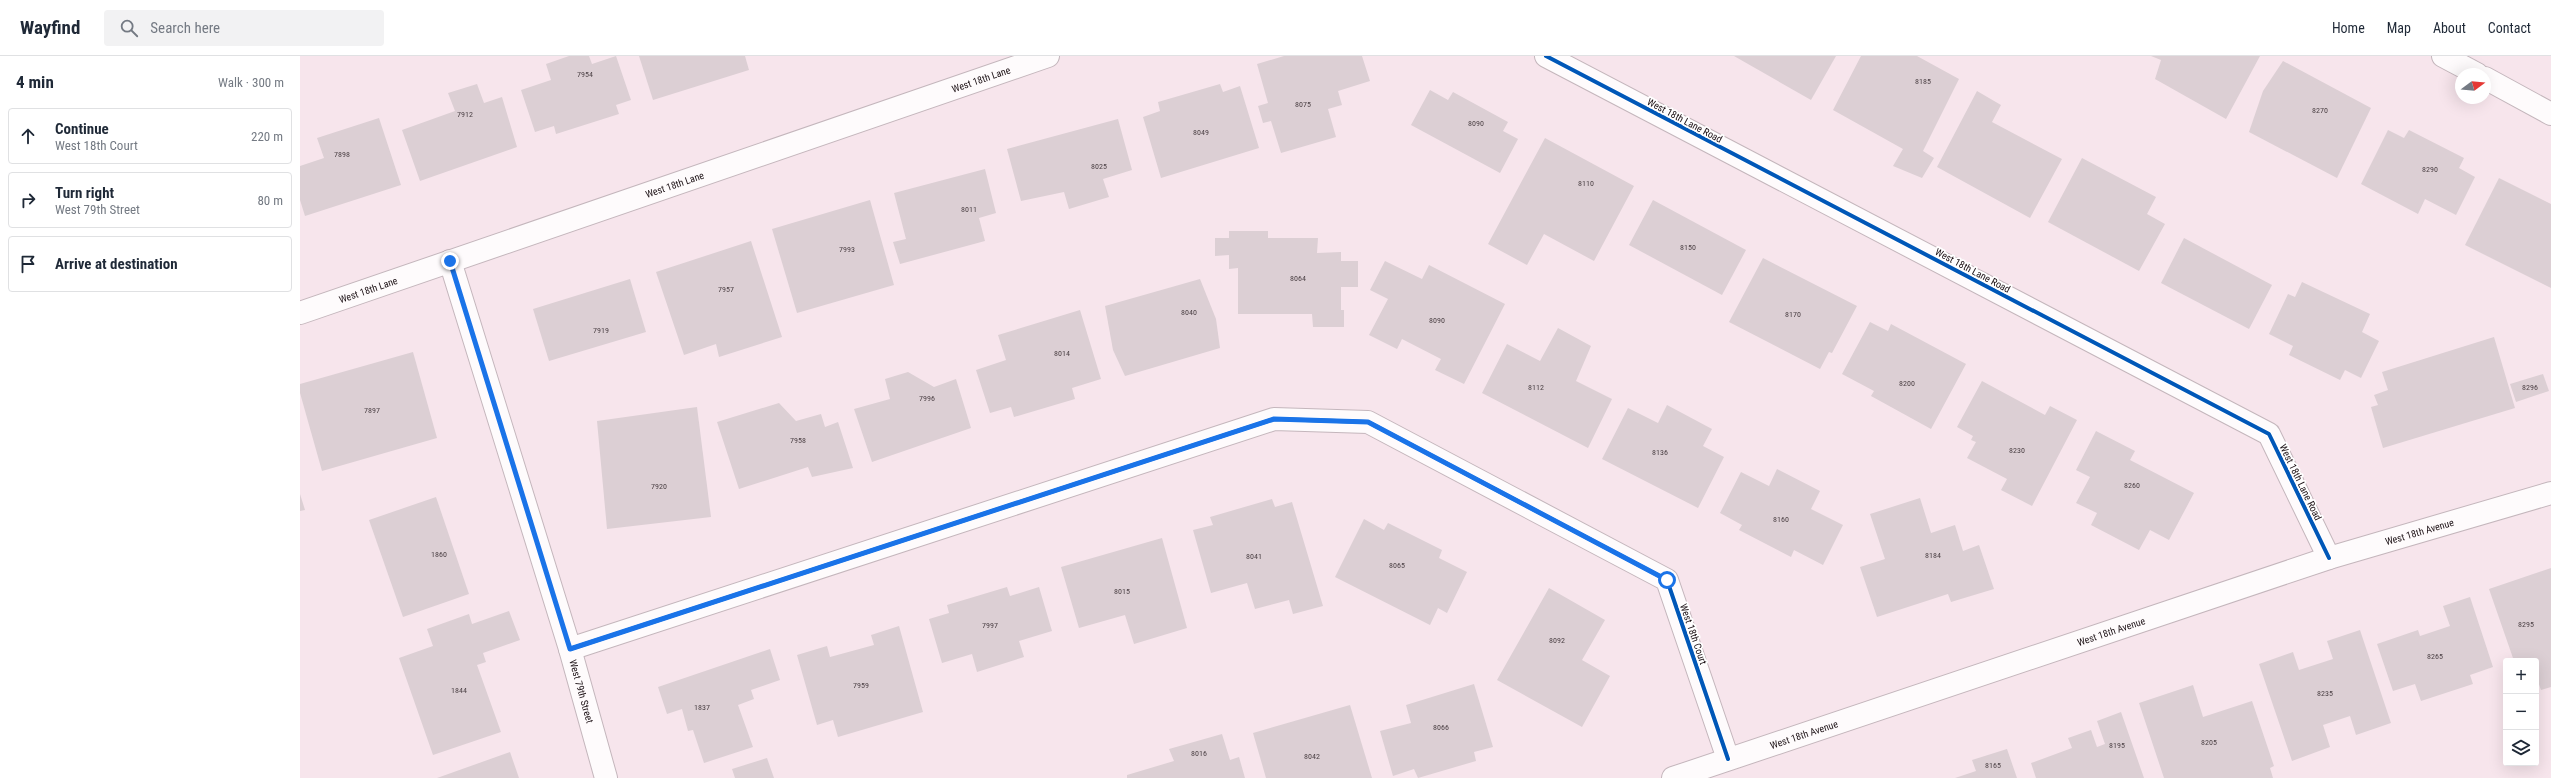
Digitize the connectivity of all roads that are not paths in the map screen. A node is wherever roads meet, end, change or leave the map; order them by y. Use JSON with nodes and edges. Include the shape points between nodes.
{"nodes":[{"id":1,"x":1048,"y":56,"type":"edge"},
{"id":2,"x":1546,"y":56,"type":"edge"},
{"id":3,"x":2443,"y":56,"type":"edge"},
{"id":4,"x":2466,"y":68,"type":"edge"},
{"id":5,"x":2491,"y":81,"type":"edge"},
{"id":6,"x":2551,"y":114,"type":"edge"},
{"id":7,"x":450,"y":261,"type":"junction"},
{"id":8,"x":300,"y":314,"type":"edge"},
{"id":9,"x":2551,"y":493,"type":"edge"},
{"id":10,"x":2329,"y":558,"type":"junction"},
{"id":11,"x":570,"y":649,"type":"junction"},
{"id":12,"x":1728,"y":760,"type":"junction"},
{"id":13,"x":606,"y":778,"type":"edge"},
{"id":14,"x":1673,"y":778,"type":"edge"}],
"edges":[{"from":1,"to":7,"type":"street","name":"West 18th Lane"},
{"from":2,"to":10,"type":"street","name":"West 18th Lane Road","via":[[2269,434]]},
{"from":3,"to":4,"type":"street"},
{"from":5,"to":6,"type":"street"},
{"from":7,"to":8,"type":"street","name":"West 18th Lane"},
{"from":7,"to":11,"type":"street","name":"West 79th Street"},
{"from":9,"to":10,"type":"street","name":"West 18th Avenue"},
{"from":10,"to":12,"type":"street","name":"West 18th Avenue"},
{"from":11,"to":12,"type":"street","name":"West 18th Court","via":[[1274,419],[1368,422],[1667,580]]},
{"from":11,"to":13,"type":"street","name":"West 79th Street"},
{"from":12,"to":14,"type":"street","name":"West 18th Avenue"}]}
